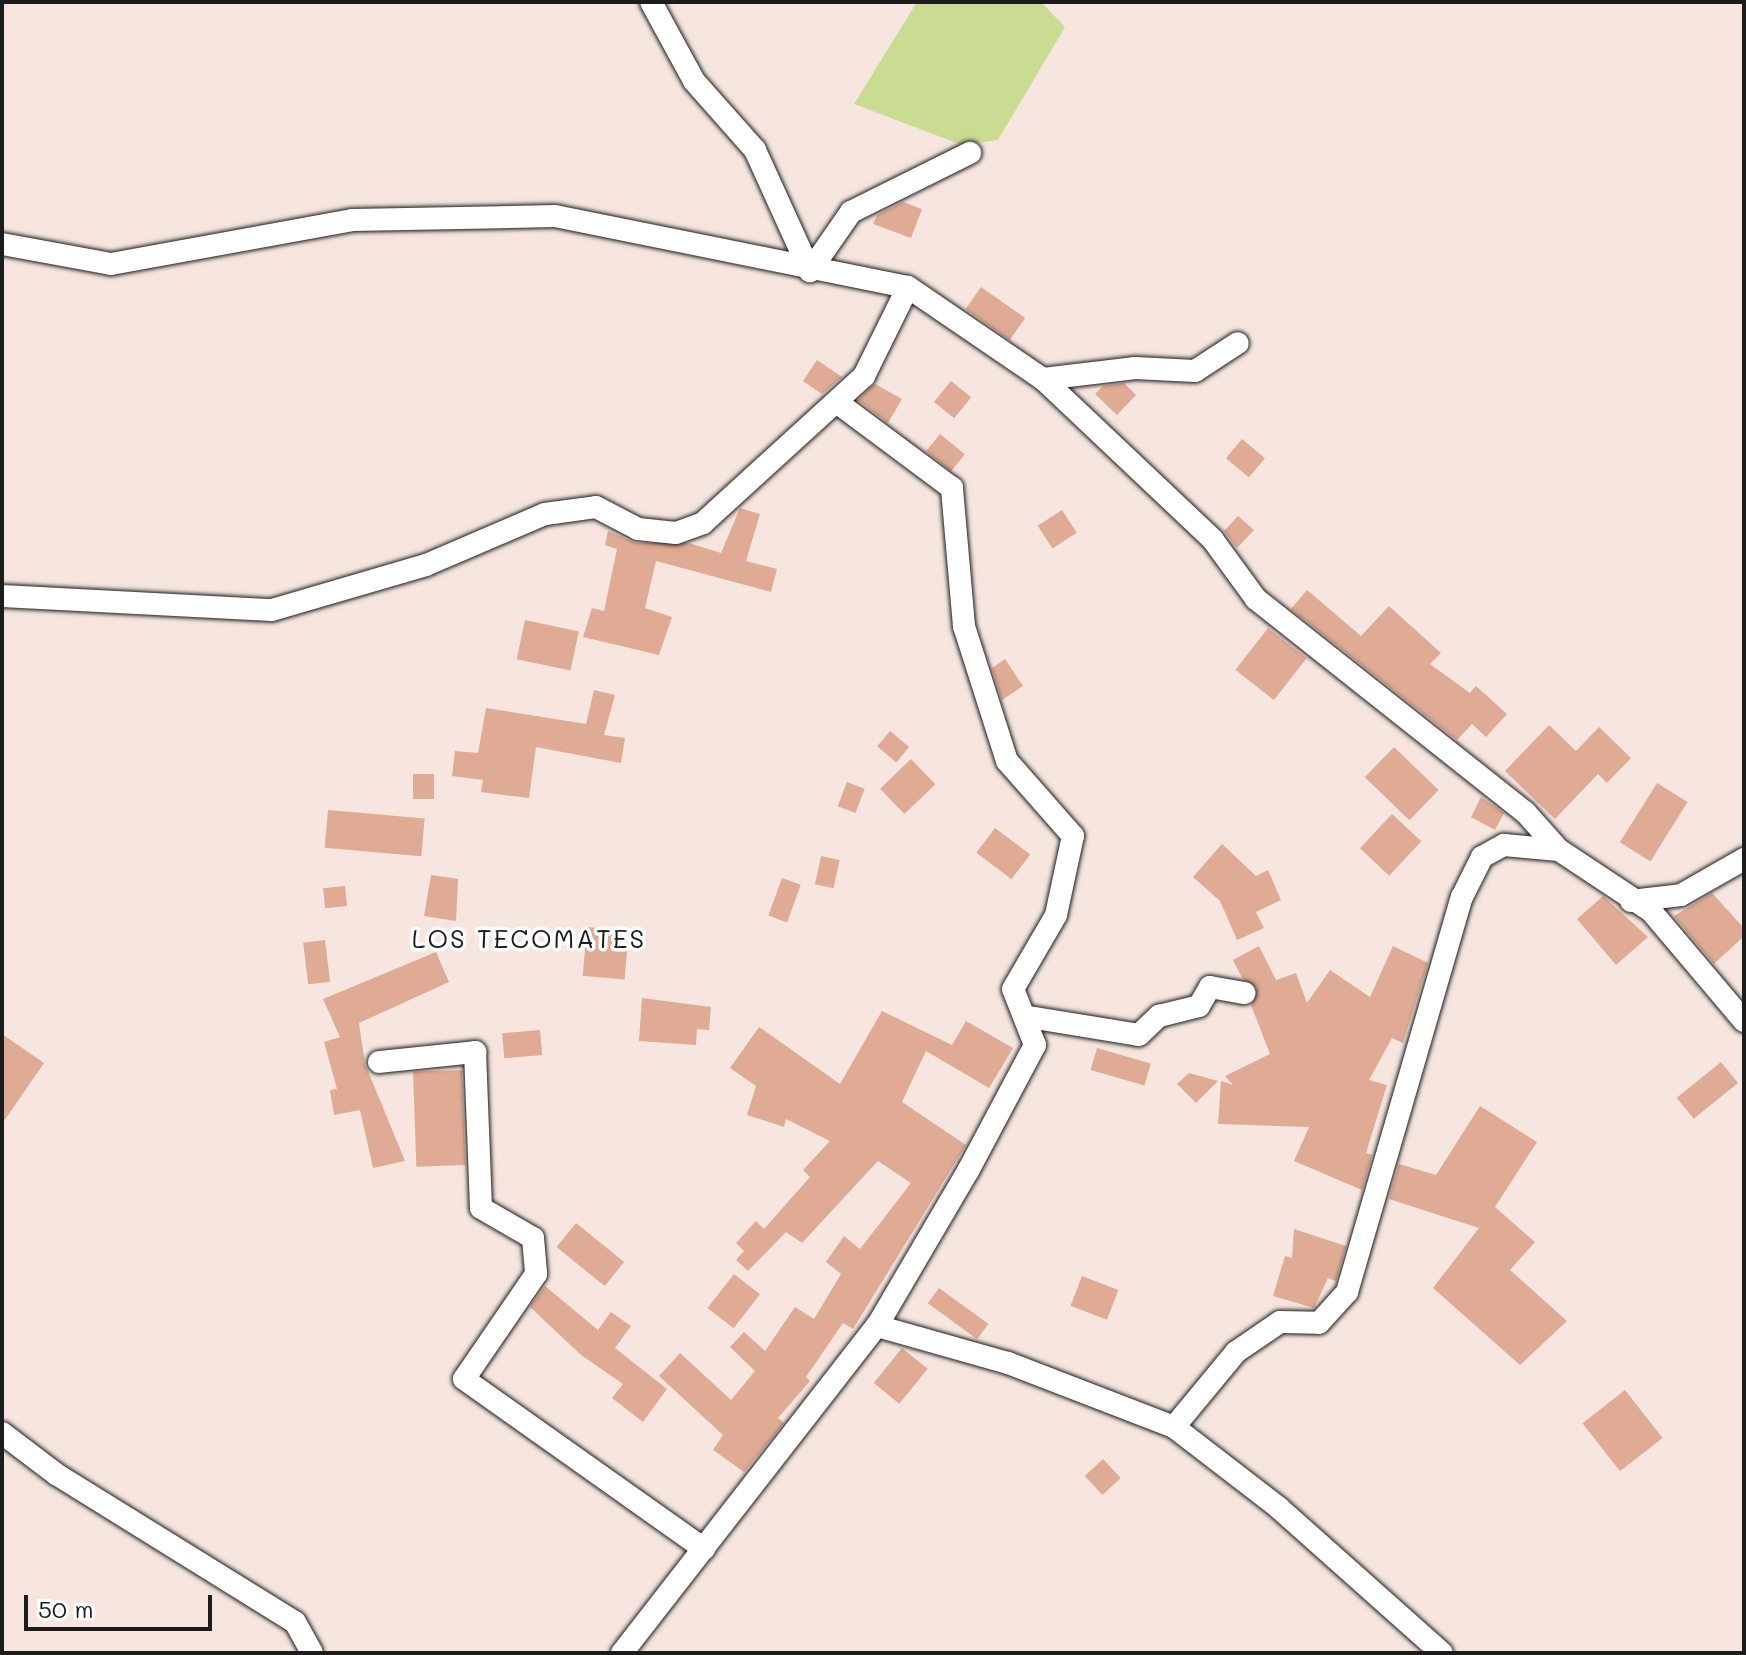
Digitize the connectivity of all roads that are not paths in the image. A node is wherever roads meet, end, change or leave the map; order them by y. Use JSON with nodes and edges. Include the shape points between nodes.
{"nodes":[{"id":1,"x":651,"y":2,"type":"edge"},
{"id":2,"x":970,"y":153,"type":"dead end"},
{"id":3,"x":2,"y":244,"type":"edge"},
{"id":4,"x":810,"y":271,"type":"junction"},
{"id":5,"x":908,"y":287,"type":"junction"},
{"id":6,"x":1238,"y":343,"type":"dead end"},
{"id":7,"x":1043,"y":379,"type":"junction"},
{"id":8,"x":838,"y":403,"type":"junction"},
{"id":9,"x":2,"y":596,"type":"edge"},
{"id":10,"x":1559,"y":850,"type":"junction"},
{"id":11,"x":1744,"y":859,"type":"edge"},
{"id":12,"x":1629,"y":901,"type":"junction"},
{"id":13,"x":1244,"y":993,"type":"dead end"},
{"id":14,"x":1029,"y":1017,"type":"junction"},
{"id":15,"x":1744,"y":1021,"type":"edge"},
{"id":16,"x":379,"y":1062,"type":"dead end"},
{"id":17,"x":877,"y":1326,"type":"junction"},
{"id":18,"x":1174,"y":1427,"type":"junction"},
{"id":19,"x":2,"y":1433,"type":"edge"},
{"id":20,"x":704,"y":1549,"type":"junction"},
{"id":21,"x":312,"y":1653,"type":"edge"},
{"id":22,"x":622,"y":1653,"type":"edge"},
{"id":23,"x":1442,"y":1653,"type":"edge"}],
"edges":[{"from":1,"to":4,"type":"street","via":[[694,81],[755,150]]},
{"from":2,"to":4,"type":"street","via":[[851,212]]},
{"from":3,"to":4,"type":"street","via":[[111,264],[352,220],[555,216]]},
{"from":4,"to":5,"type":"street"},
{"from":5,"to":7,"type":"street"},
{"from":5,"to":8,"type":"street","via":[[864,376]]},
{"from":6,"to":7,"type":"street","via":[[1195,371],[1135,368]]},
{"from":7,"to":10,"type":"street","via":[[1213,540],[1256,599],[1525,812]]},
{"from":8,"to":9,"type":"street","via":[[703,523],[676,533],[638,529],[596,507],[545,514],[426,565],[272,610]]},
{"from":8,"to":14,"type":"street","via":[[952,488],[964,626],[1007,761],[1073,836],[1056,915],[1013,989]]},
{"from":10,"to":12,"type":"street"},
{"from":10,"to":18,"type":"street","via":[[1504,845],[1482,857],[1462,897],[1347,1292],[1319,1323],[1280,1322],[1236,1352]]},
{"from":11,"to":12,"type":"street","via":[[1681,895]]},
{"from":12,"to":15,"type":"street","via":[[1651,911]]},
{"from":13,"to":14,"type":"street","via":[[1210,987],[1199,1006],[1159,1016],[1139,1035]]},
{"from":14,"to":17,"type":"street","via":[[1035,1045]]},
{"from":16,"to":20,"type":"street","via":[[475,1052],[481,1208],[533,1238],[536,1274],[464,1379]]},
{"from":17,"to":18,"type":"street","via":[[1008,1363]]},
{"from":17,"to":20,"type":"street"},
{"from":18,"to":23,"type":"street","via":[[1279,1508]]},
{"from":19,"to":21,"type":"street","via":[[56,1474],[295,1622]]},
{"from":20,"to":22,"type":"street"}]}
